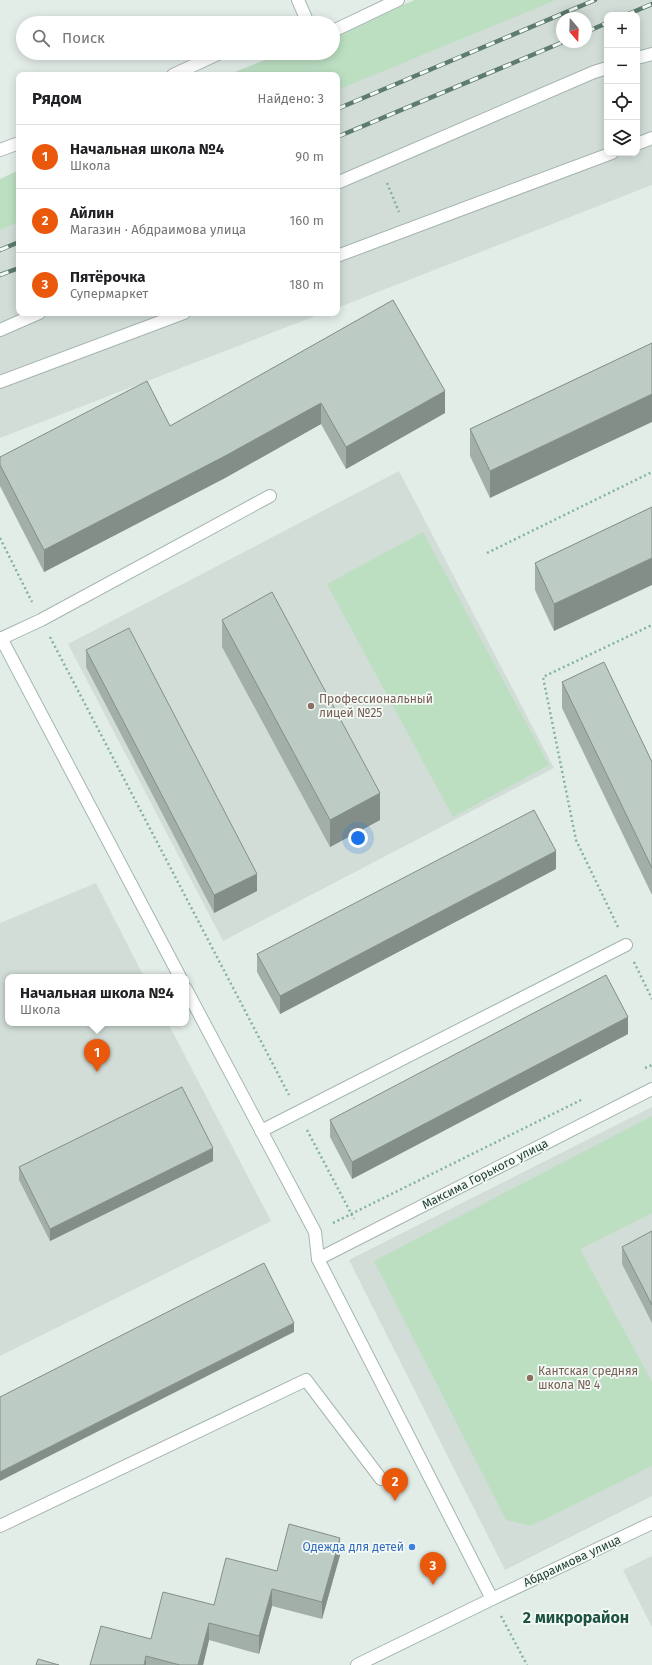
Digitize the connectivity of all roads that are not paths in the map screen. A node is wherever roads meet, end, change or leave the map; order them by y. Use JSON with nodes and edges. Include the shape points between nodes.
{"nodes":[{"id":1,"x":298,"y":0,"type":"edge"},
{"id":2,"x":398,"y":0,"type":"edge"},
{"id":3,"x":305,"y":16,"type":"edge"},
{"id":4,"x":340,"y":28,"type":"edge"},
{"id":5,"x":652,"y":54,"type":"edge"},
{"id":6,"x":640,"y":57,"type":"edge"},
{"id":7,"x":205,"y":60,"type":"edge"},
{"id":8,"x":604,"y":69,"type":"edge"},
{"id":9,"x":179,"y":72,"type":"edge"},
{"id":10,"x":652,"y":138,"type":"edge"},
{"id":11,"x":640,"y":143,"type":"edge"},
{"id":12,"x":16,"y":144,"type":"edge"},
{"id":13,"x":0,"y":150,"type":"edge"},
{"id":14,"x":604,"y":156,"type":"edge"},
{"id":15,"x":340,"y":182,"type":"edge"},
{"id":16,"x":340,"y":255,"type":"edge"},
{"id":17,"x":31,"y":316,"type":"edge"},
{"id":18,"x":176,"y":316,"type":"edge"},
{"id":19,"x":0,"y":330,"type":"edge"},
{"id":20,"x":0,"y":382,"type":"edge"},
{"id":21,"x":270,"y":496,"type":"dead end"},
{"id":22,"x":0,"y":638,"type":"edge"},
{"id":23,"x":626,"y":945,"type":"road end"},
{"id":24,"x":178,"y":974,"type":"edge"},
{"id":25,"x":189,"y":995,"type":"edge"},
{"id":26,"x":652,"y":1089,"type":"edge"},
{"id":27,"x":261,"y":1131,"type":"junction"},
{"id":28,"x":318,"y":1259,"type":"junction"},
{"id":29,"x":381,"y":1479,"type":"dead end"},
{"id":30,"x":652,"y":1523,"type":"edge"},
{"id":31,"x":0,"y":1526,"type":"edge"},
{"id":32,"x":492,"y":1599,"type":"junction"},
{"id":33,"x":357,"y":1665,"type":"edge"}],
"edges":[{"from":1,"to":3,"type":"street"},
{"from":2,"to":4,"type":"street"},
{"from":5,"to":6,"type":"street"},
{"from":7,"to":9,"type":"street"},
{"from":8,"to":15,"type":"street"},
{"from":10,"to":11,"type":"street"},
{"from":12,"to":13,"type":"street"},
{"from":14,"to":16,"type":"street"},
{"from":17,"to":19,"type":"street"},
{"from":18,"to":20,"type":"street"},
{"from":21,"to":22,"type":"street","via":[[41,620]]},
{"from":22,"to":24,"type":"street"},
{"from":23,"to":27,"type":"street"},
{"from":25,"to":27,"type":"street"},
{"from":26,"to":28,"type":"street","name":"Максима Горького улица"},
{"from":27,"to":28,"type":"street","via":[[315,1232]]},
{"from":28,"to":32,"type":"street"},
{"from":29,"to":31,"type":"street","via":[[306,1380]]},
{"from":30,"to":32,"type":"street","name":"Абдраимова улица"},
{"from":32,"to":33,"type":"street","name":"Абдраимова улица"}]}
